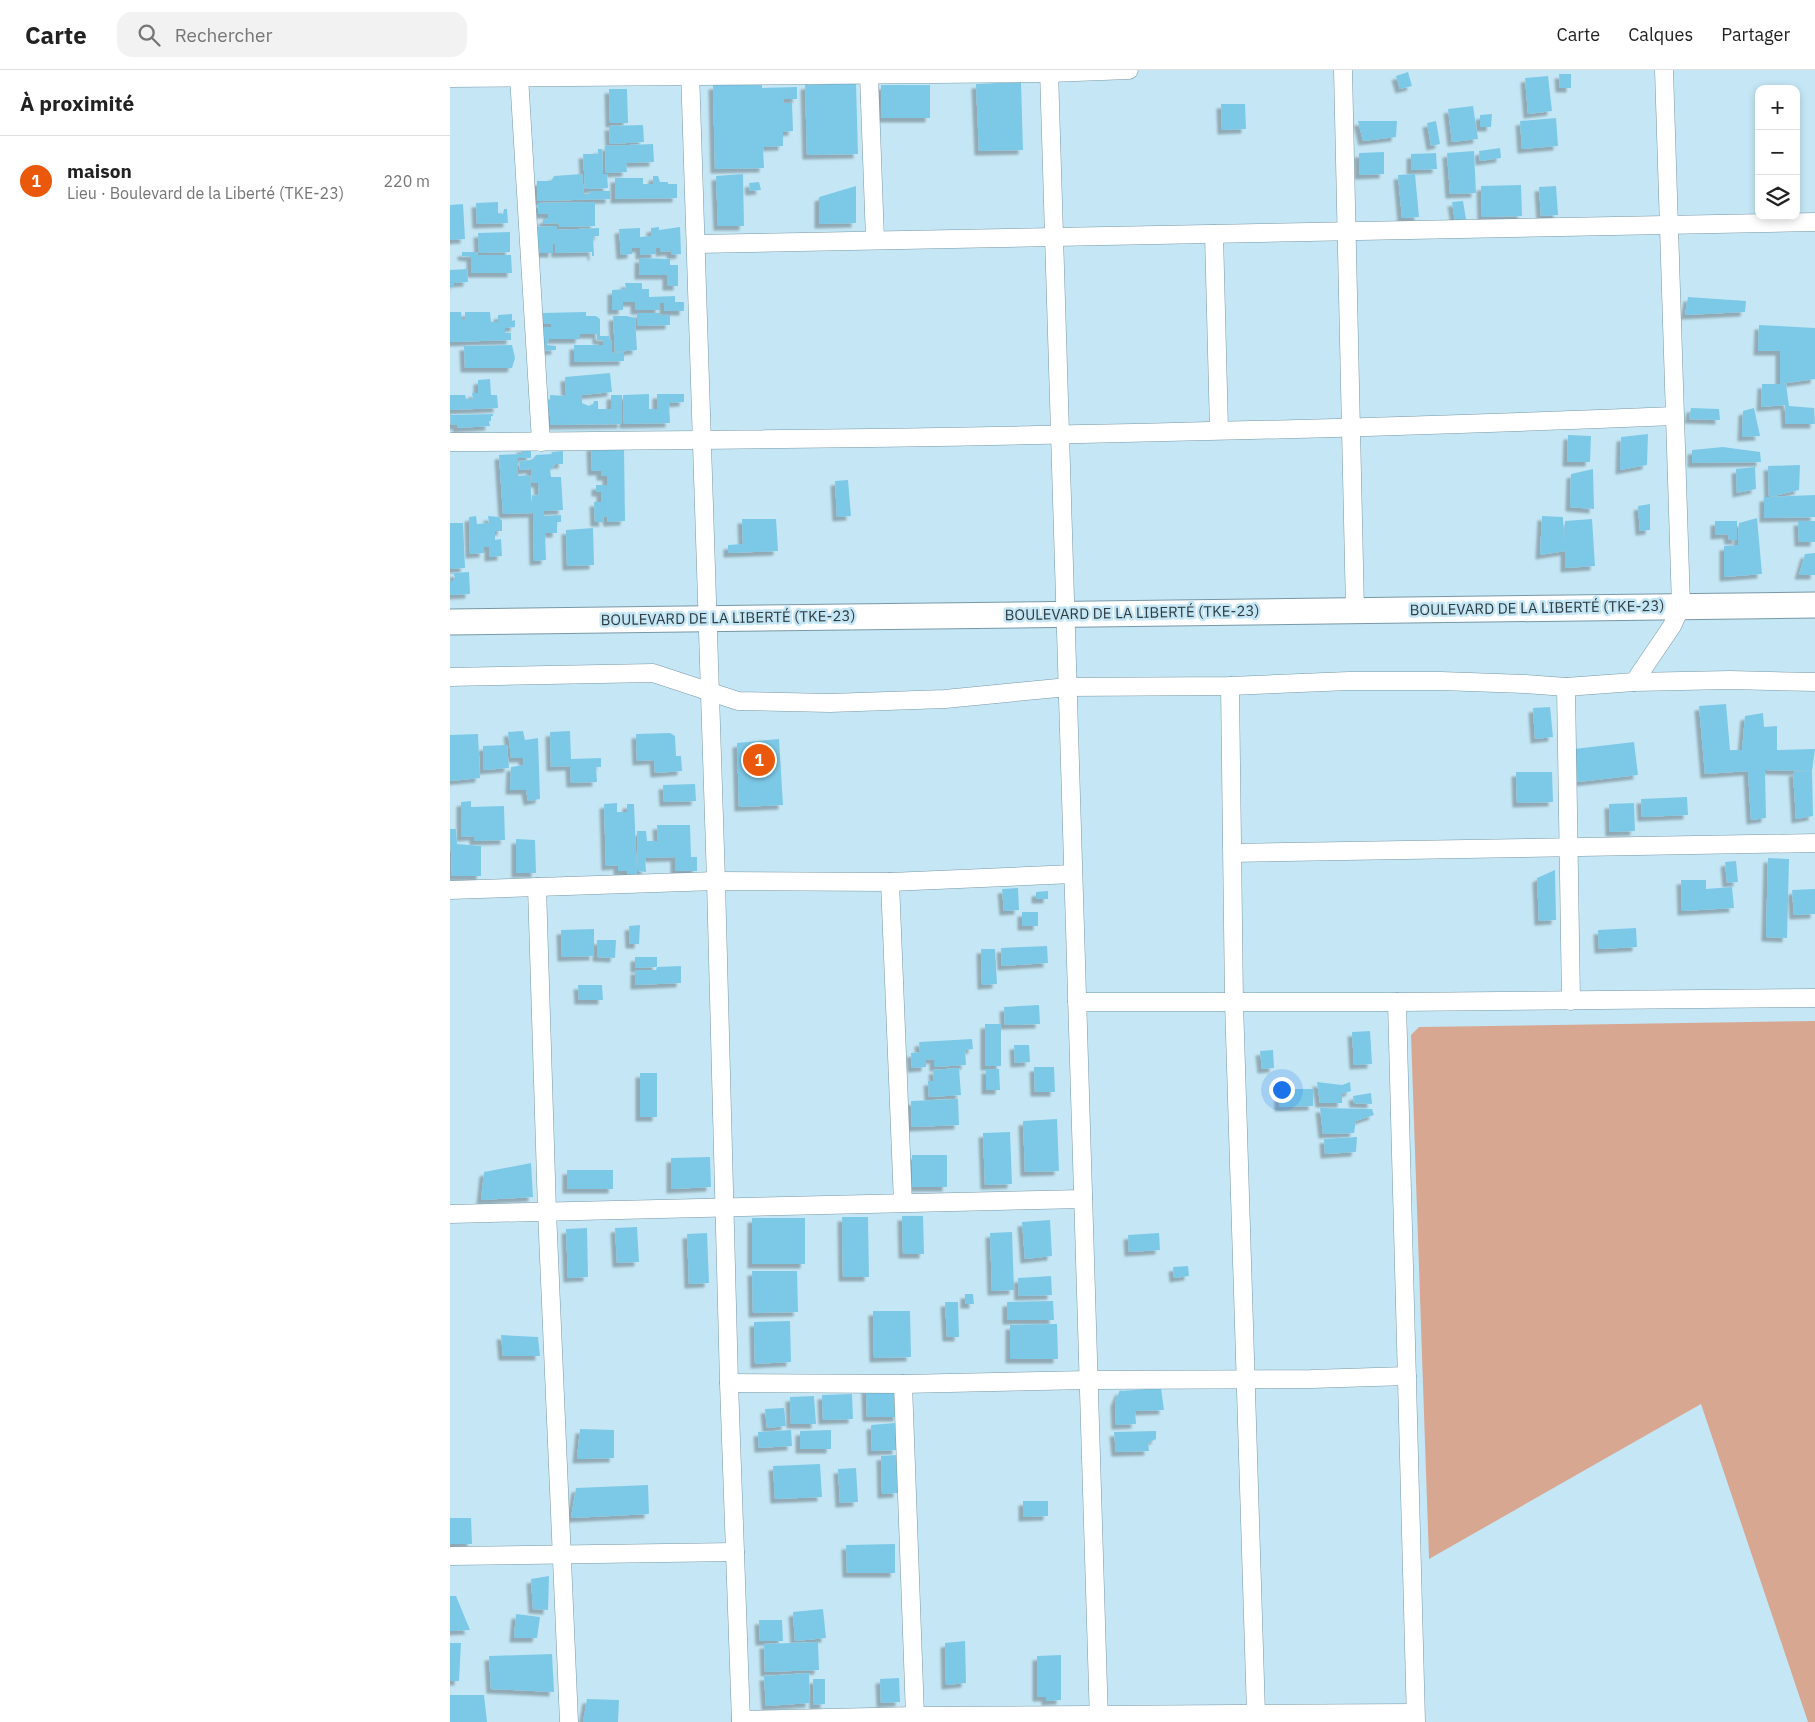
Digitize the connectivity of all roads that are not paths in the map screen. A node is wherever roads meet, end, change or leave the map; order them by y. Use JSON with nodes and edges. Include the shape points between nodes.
{"nodes":[{"id":1,"x":1130,"y":70,"type":"edge"},
{"id":2,"x":1343,"y":70,"type":"edge"},
{"id":3,"x":1664,"y":70,"type":"edge"},
{"id":4,"x":1049,"y":71,"type":"edge"},
{"id":5,"x":690,"y":73,"type":"edge"},
{"id":6,"x":869,"y":74,"type":"junction"},
{"id":7,"x":518,"y":76,"type":"junction"},
{"id":8,"x":450,"y":78,"type":"edge"},
{"id":9,"x":1815,"y":222,"type":"edge"},
{"id":10,"x":1668,"y":225,"type":"junction"},
{"id":11,"x":1346,"y":232,"type":"junction"},
{"id":12,"x":1214,"y":234,"type":"junction"},
{"id":13,"x":1054,"y":236,"type":"junction"},
{"id":14,"x":875,"y":240,"type":"junction"},
{"id":15,"x":696,"y":244,"type":"junction"},
{"id":16,"x":1674,"y":416,"type":"junction"},
{"id":17,"x":1351,"y":426,"type":"junction"},
{"id":18,"x":1219,"y":430,"type":"junction"},
{"id":19,"x":1060,"y":434,"type":"junction"},
{"id":20,"x":702,"y":441,"type":"junction"},
{"id":21,"x":450,"y":442,"type":"edge"},
{"id":22,"x":541,"y":442,"type":"junction"},
{"id":23,"x":1815,"y":605,"type":"edge"},
{"id":24,"x":1681,"y":606,"type":"junction"},
{"id":25,"x":1355,"y":610,"type":"junction"},
{"id":26,"x":1066,"y":614,"type":"junction"},
{"id":27,"x":707,"y":618,"type":"junction"},
{"id":28,"x":450,"y":622,"type":"edge"},
{"id":29,"x":450,"y":677,"type":"edge"},
{"id":30,"x":1634,"y":682,"type":"junction"},
{"id":31,"x":1815,"y":682,"type":"edge"},
{"id":32,"x":1230,"y":686,"type":"junction"},
{"id":33,"x":1068,"y":687,"type":"junction"},
{"id":34,"x":1566,"y":688,"type":"junction"},
{"id":35,"x":709,"y":691,"type":"junction"},
{"id":36,"x":1815,"y":843,"type":"edge"},
{"id":37,"x":1570,"y":846,"type":"junction"},
{"id":38,"x":1233,"y":853,"type":"junction"},
{"id":39,"x":1073,"y":874,"type":"junction"},
{"id":40,"x":716,"y":881,"type":"junction"},
{"id":41,"x":890,"y":882,"type":"junction"},
{"id":42,"x":537,"y":887,"type":"junction"},
{"id":43,"x":450,"y":890,"type":"edge"},
{"id":44,"x":1815,"y":998,"type":"edge"},
{"id":45,"x":1571,"y":1000,"type":"junction"},
{"id":46,"x":1077,"y":1002,"type":"junction"},
{"id":47,"x":1234,"y":1002,"type":"junction"},
{"id":48,"x":1397,"y":1002,"type":"junction"},
{"id":49,"x":1083,"y":1199,"type":"junction"},
{"id":50,"x":903,"y":1203,"type":"junction"},
{"id":51,"x":725,"y":1207,"type":"junction"},
{"id":52,"x":547,"y":1211,"type":"junction"},
{"id":53,"x":450,"y":1214,"type":"edge"},
{"id":54,"x":1407,"y":1376,"type":"junction"},
{"id":55,"x":1088,"y":1380,"type":"junction"},
{"id":56,"x":1246,"y":1380,"type":"junction"},
{"id":57,"x":729,"y":1383,"type":"junction"},
{"id":58,"x":903,"y":1384,"type":"junction"},
{"id":59,"x":735,"y":1552,"type":"junction"},
{"id":60,"x":562,"y":1555,"type":"junction"},
{"id":61,"x":450,"y":1556,"type":"edge"},
{"id":62,"x":1256,"y":1714,"type":"junction"},
{"id":63,"x":915,"y":1716,"type":"junction"},
{"id":64,"x":1415,"y":1718,"type":"edge"},
{"id":65,"x":1099,"y":1719,"type":"edge"},
{"id":66,"x":741,"y":1721,"type":"edge"},
{"id":67,"x":569,"y":1722,"type":"edge"}],
"edges":[{"from":1,"to":4,"type":"street"},
{"from":2,"to":11,"type":"street"},
{"from":3,"to":10,"type":"street"},
{"from":4,"to":6,"type":"street"},
{"from":4,"to":13,"type":"street"},
{"from":5,"to":6,"type":"street"},
{"from":5,"to":7,"type":"street"},
{"from":5,"to":15,"type":"street"},
{"from":6,"to":14,"type":"street"},
{"from":7,"to":8,"type":"street"},
{"from":7,"to":22,"type":"street"},
{"from":9,"to":10,"type":"street"},
{"from":10,"to":11,"type":"street"},
{"from":10,"to":16,"type":"street"},
{"from":11,"to":12,"type":"street"},
{"from":11,"to":17,"type":"street"},
{"from":12,"to":13,"type":"street"},
{"from":12,"to":18,"type":"street"},
{"from":13,"to":14,"type":"street"},
{"from":13,"to":19,"type":"street"},
{"from":14,"to":15,"type":"street"},
{"from":15,"to":20,"type":"street"},
{"from":16,"to":17,"type":"street"},
{"from":16,"to":24,"type":"street"},
{"from":17,"to":18,"type":"street"},
{"from":17,"to":25,"type":"street"},
{"from":18,"to":19,"type":"street"},
{"from":19,"to":20,"type":"street"},
{"from":19,"to":26,"type":"street"},
{"from":20,"to":22,"type":"street"},
{"from":20,"to":27,"type":"street"},
{"from":21,"to":22,"type":"street"},
{"from":23,"to":24,"type":"street","name":"BOULEVARD DE LA LIBERTÉ (TKE-23)"},
{"from":24,"to":25,"type":"street","name":"BOULEVARD DE LA LIBERTÉ (TKE-23)"},
{"from":24,"to":30,"type":"street","via":[[1672,626]]},
{"from":25,"to":26,"type":"street","name":"BOULEVARD DE LA LIBERTÉ (TKE-23)"},
{"from":26,"to":27,"type":"street","name":"BOULEVARD DE LA LIBERTÉ (TKE-23)"},
{"from":26,"to":33,"type":"street"},
{"from":27,"to":28,"type":"street","name":"BOULEVARD DE LA LIBERTÉ (TKE-23)"},
{"from":27,"to":35,"type":"street"},
{"from":29,"to":35,"type":"street","via":[[652,674]]},
{"from":30,"to":31,"type":"street"},
{"from":30,"to":34,"type":"street"},
{"from":32,"to":33,"type":"street"},
{"from":32,"to":34,"type":"street","via":[[1423,681]]},
{"from":32,"to":38,"type":"street"},
{"from":33,"to":35,"type":"street","via":[[945,699],[830,702],[738,701]]},
{"from":33,"to":39,"type":"street"},
{"from":34,"to":37,"type":"street"},
{"from":35,"to":40,"type":"street"},
{"from":36,"to":37,"type":"street"},
{"from":37,"to":38,"type":"street"},
{"from":37,"to":45,"type":"street"},
{"from":38,"to":47,"type":"street"},
{"from":39,"to":41,"type":"street"},
{"from":39,"to":46,"type":"street"},
{"from":40,"to":41,"type":"street"},
{"from":40,"to":42,"type":"street"},
{"from":40,"to":51,"type":"street"},
{"from":41,"to":50,"type":"street"},
{"from":42,"to":43,"type":"street"},
{"from":42,"to":52,"type":"street"},
{"from":44,"to":45,"type":"street"},
{"from":45,"to":48,"type":"street"},
{"from":46,"to":47,"type":"street"},
{"from":46,"to":49,"type":"street"},
{"from":47,"to":48,"type":"street"},
{"from":47,"to":56,"type":"street"},
{"from":48,"to":54,"type":"street"},
{"from":49,"to":50,"type":"street"},
{"from":49,"to":55,"type":"street"},
{"from":50,"to":51,"type":"street"},
{"from":51,"to":52,"type":"street"},
{"from":51,"to":57,"type":"street"},
{"from":52,"to":53,"type":"street"},
{"from":52,"to":60,"type":"street"},
{"from":54,"to":56,"type":"street"},
{"from":54,"to":64,"type":"street"},
{"from":55,"to":56,"type":"street"},
{"from":55,"to":58,"type":"street"},
{"from":55,"to":65,"type":"street"},
{"from":56,"to":62,"type":"street"},
{"from":57,"to":58,"type":"street"},
{"from":57,"to":59,"type":"street"},
{"from":58,"to":63,"type":"street"},
{"from":59,"to":60,"type":"street"},
{"from":59,"to":66,"type":"street"},
{"from":60,"to":61,"type":"street"},
{"from":60,"to":67,"type":"street"},
{"from":62,"to":64,"type":"street"},
{"from":62,"to":65,"type":"street"},
{"from":63,"to":65,"type":"street"},
{"from":63,"to":66,"type":"street"}]}
